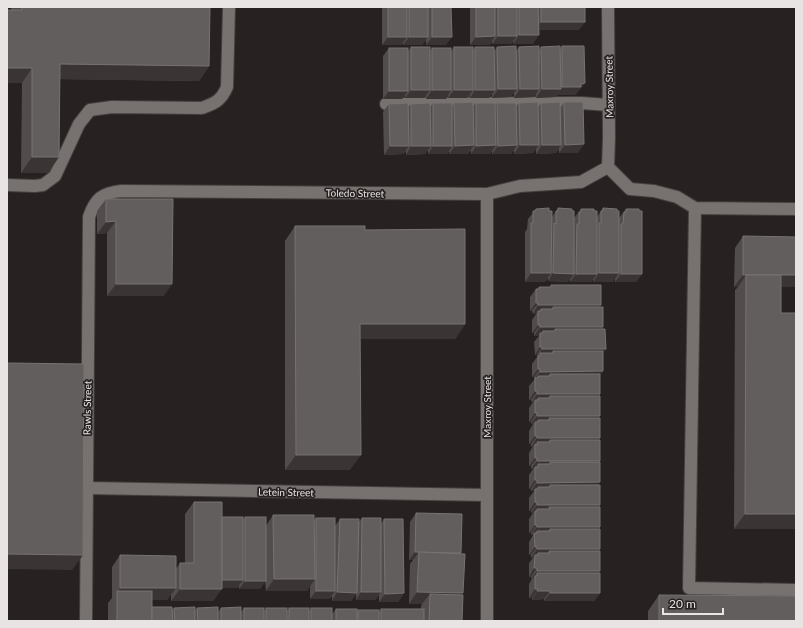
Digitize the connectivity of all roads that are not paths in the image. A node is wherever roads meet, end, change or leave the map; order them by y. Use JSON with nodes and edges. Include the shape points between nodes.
{"nodes":[{"id":1,"x":229,"y":7,"type":"edge"},
{"id":2,"x":608,"y":7,"type":"edge"},
{"id":3,"x":386,"y":104,"type":"dead end"},
{"id":4,"x":609,"y":105,"type":"junction"},
{"id":5,"x":608,"y":167,"type":"junction"},
{"id":6,"x":7,"y":185,"type":"edge"},
{"id":7,"x":487,"y":194,"type":"junction"},
{"id":8,"x":100,"y":197,"type":"joint"},
{"id":9,"x":695,"y":208,"type":"junction"},
{"id":10,"x":796,"y":209,"type":"edge"},
{"id":11,"x":86,"y":488,"type":"junction"},
{"id":12,"x":486,"y":495,"type":"junction"},
{"id":13,"x":796,"y":590,"type":"edge"},
{"id":14,"x":86,"y":621,"type":"edge"},
{"id":15,"x":486,"y":621,"type":"edge"}],
"edges":[{"from":1,"to":6,"type":"street","via":[[227,87],[223,96],[214,104],[202,108],[112,107],[90,110],[79,124],[55,176],[35,186]]},
{"from":2,"to":4,"type":"street","name":"Maxroy Street"},
{"from":3,"to":4,"type":"street"},
{"from":4,"to":5,"type":"street","name":"Maxroy Street"},
{"from":5,"to":7,"type":"street","name":"Toledo Street","via":[[581,182],[520,186]]},
{"from":5,"to":9,"type":"street","via":[[630,189],[654,191],[677,197]]},
{"from":7,"to":8,"type":"street","name":"Toledo Street","via":[[121,190]]},
{"from":7,"to":12,"type":"street","name":"Maxroy Street"},
{"from":8,"to":11,"type":"street","name":"Rawls Street","via":[[93,206],[89,218]]},
{"from":9,"to":10,"type":"street"},
{"from":9,"to":13,"type":"street","via":[[689,588]]},
{"from":11,"to":12,"type":"street","name":"Letein Street"},
{"from":11,"to":14,"type":"street","name":"Rawls Street"},
{"from":12,"to":15,"type":"street","name":"Maxroy Street"}]}
